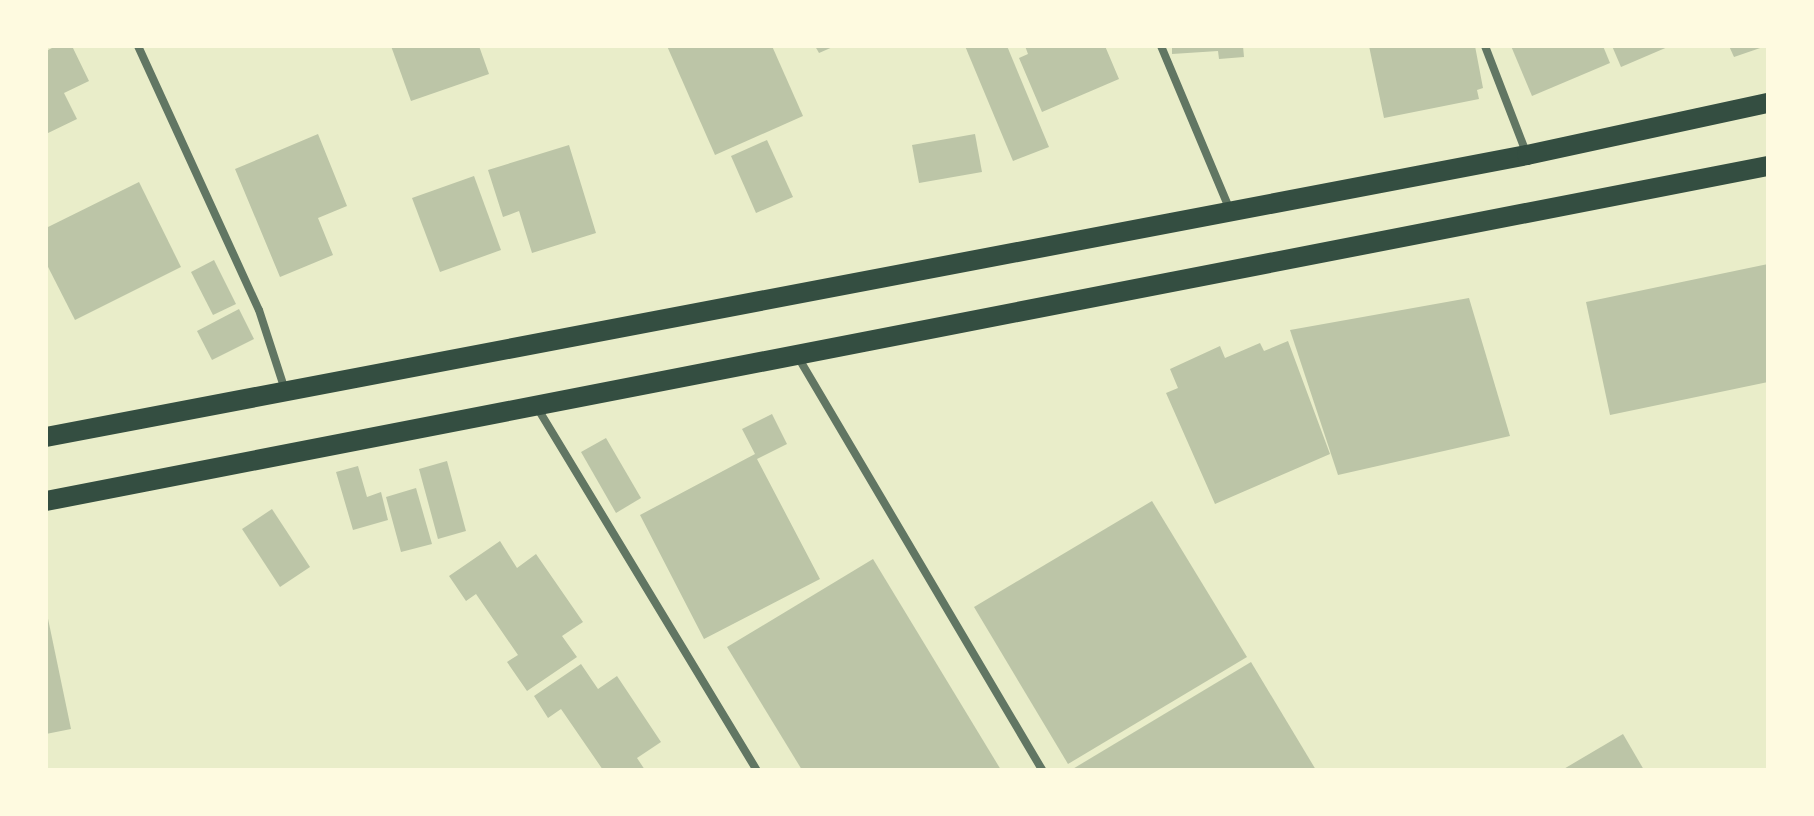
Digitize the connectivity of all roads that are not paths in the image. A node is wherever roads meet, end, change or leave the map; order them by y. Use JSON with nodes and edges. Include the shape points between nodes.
{"nodes":[{"id":1,"x":138,"y":46,"type":"edge"},
{"id":2,"x":1161,"y":46,"type":"edge"},
{"id":3,"x":1485,"y":46,"type":"edge"},
{"id":4,"x":1768,"y":103,"type":"edge"},
{"id":5,"x":1527,"y":155,"type":"junction"},
{"id":6,"x":1768,"y":166,"type":"edge"},
{"id":7,"x":1230,"y":211,"type":"junction"},
{"id":8,"x":798,"y":356,"type":"junction"},
{"id":9,"x":285,"y":391,"type":"junction"},
{"id":10,"x":538,"y":409,"type":"junction"},
{"id":11,"x":46,"y":437,"type":"edge"},
{"id":12,"x":46,"y":501,"type":"edge"},
{"id":13,"x":757,"y":770,"type":"edge"},
{"id":14,"x":1042,"y":770,"type":"edge"}],
"edges":[{"from":1,"to":9,"type":"street","via":[[259,310]]},
{"from":2,"to":7,"type":"street"},
{"from":3,"to":5,"type":"street"},
{"from":4,"to":5,"type":"main road"},
{"from":5,"to":7,"type":"main road"},
{"from":6,"to":8,"type":"main road"},
{"from":7,"to":9,"type":"main road"},
{"from":8,"to":10,"type":"main road"},
{"from":8,"to":14,"type":"street"},
{"from":9,"to":11,"type":"main road"},
{"from":10,"to":12,"type":"main road"},
{"from":10,"to":13,"type":"street"}]}
